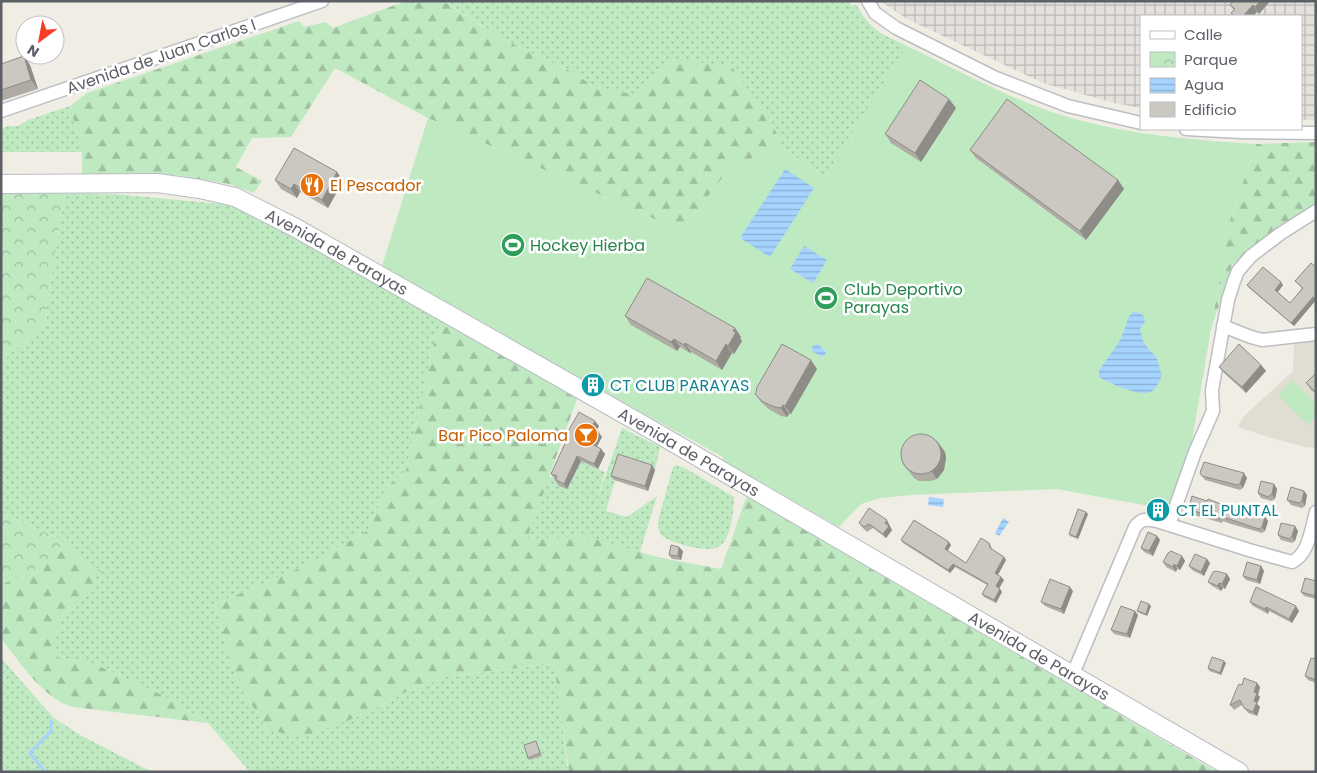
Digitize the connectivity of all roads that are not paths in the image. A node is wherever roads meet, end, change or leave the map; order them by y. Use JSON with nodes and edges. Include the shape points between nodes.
{"nodes":[{"id":1,"x":322,"y":1,"type":"edge"},
{"id":2,"x":868,"y":1,"type":"edge"},
{"id":3,"x":1,"y":111,"type":"edge"},
{"id":4,"x":1140,"y":123,"type":"edge"},
{"id":5,"x":1204,"y":130,"type":"edge"},
{"id":6,"x":1316,"y":133,"type":"edge"},
{"id":7,"x":1,"y":184,"type":"edge"},
{"id":8,"x":1316,"y":211,"type":"edge"},
{"id":9,"x":1223,"y":326,"type":"junction"},
{"id":10,"x":1316,"y":334,"type":"edge"},
{"id":11,"x":1316,"y":512,"type":"edge"},
{"id":12,"x":1168,"y":524,"type":"junction"},
{"id":13,"x":1072,"y":676,"type":"junction"},
{"id":14,"x":1239,"y":772,"type":"edge"}],
"edges":[{"from":1,"to":3,"type":"street","name":"Avenida de Juan Carlos I"},
{"from":2,"to":4,"type":"street","via":[[875,14],[896,28],[996,78],[1068,106]]},
{"from":5,"to":6,"type":"street"},
{"from":7,"to":13,"type":"street","name":"Avenida de Parayas","via":[[157,184],[219,192],[251,204],[638,422]]},
{"from":8,"to":9,"type":"street","via":[[1251,256],[1238,272]]},
{"from":9,"to":10,"type":"street","via":[[1262,340]]},
{"from":9,"to":12,"type":"street","via":[[1212,390],[1213,411]]},
{"from":11,"to":12,"type":"street","via":[[1304,552],[1292,562]]},
{"from":12,"to":13,"type":"street","via":[[1145,519],[1135,527]]},
{"from":13,"to":14,"type":"street","name":"Avenida de Parayas"}]}
